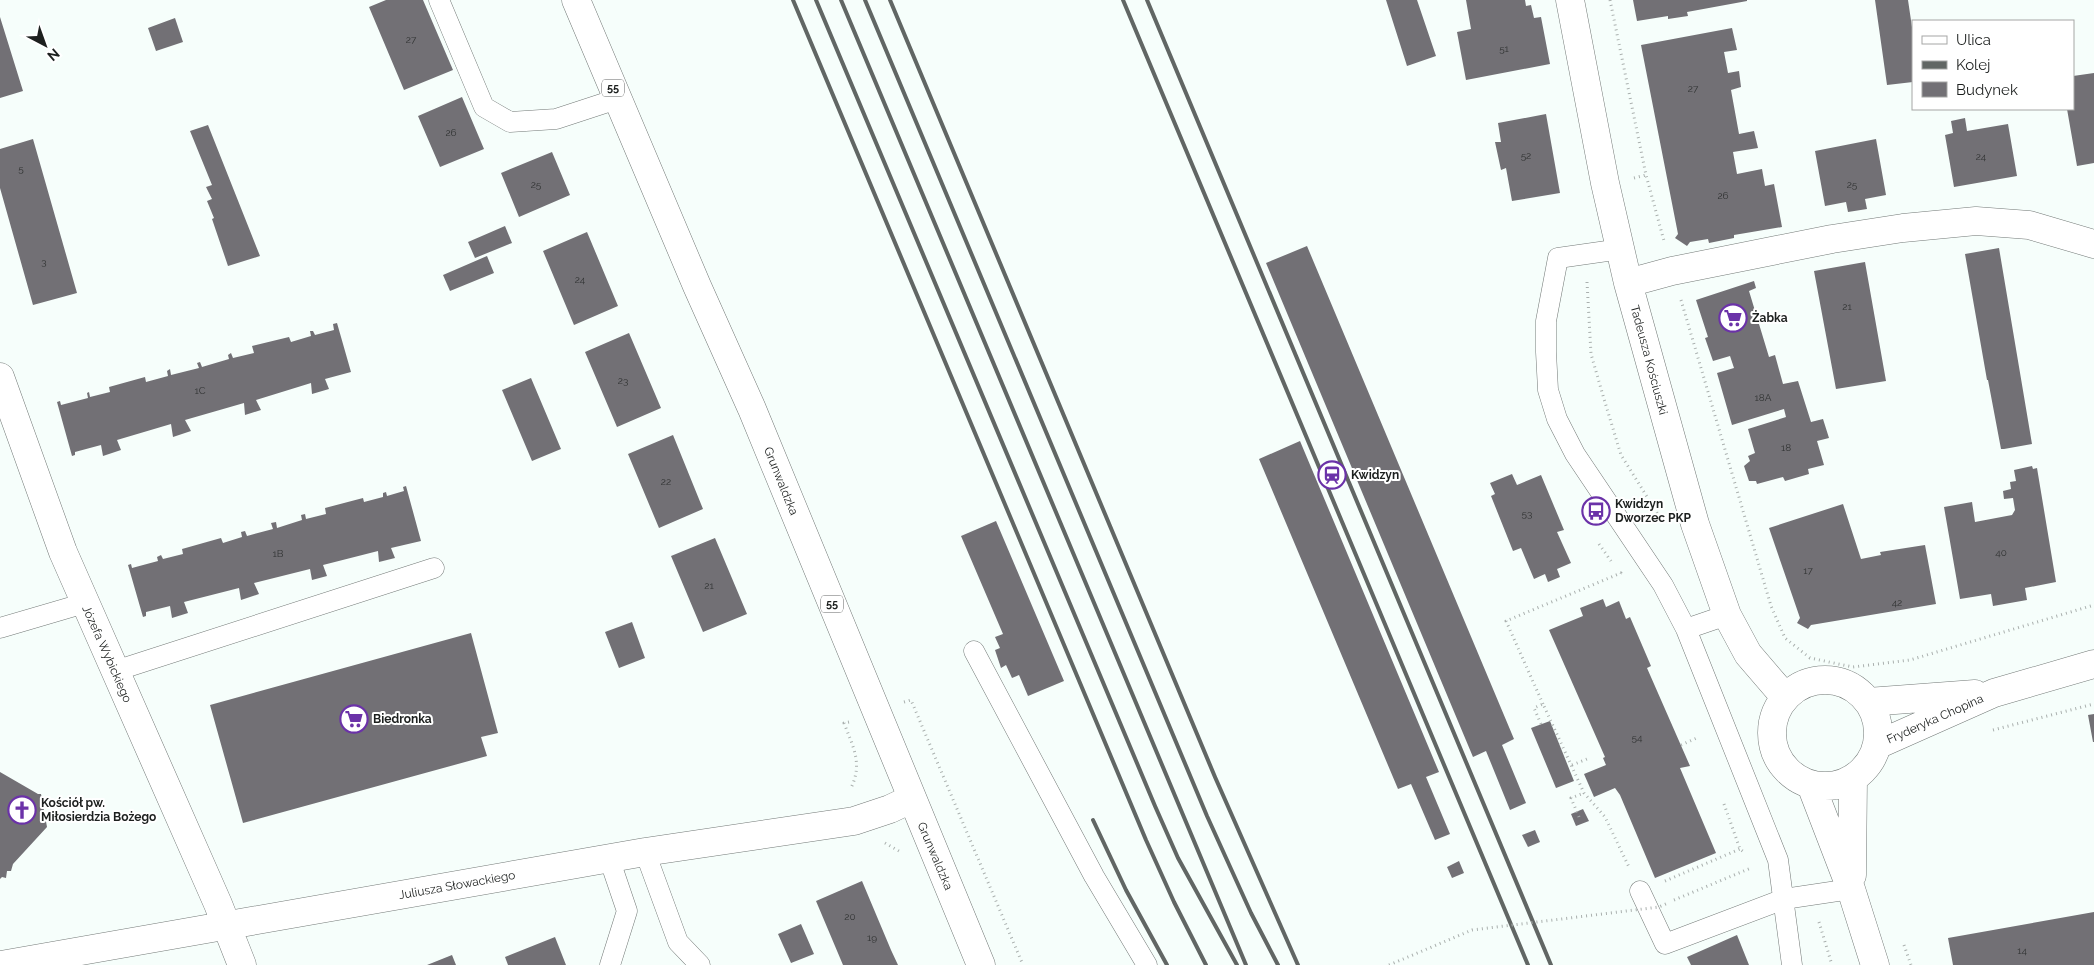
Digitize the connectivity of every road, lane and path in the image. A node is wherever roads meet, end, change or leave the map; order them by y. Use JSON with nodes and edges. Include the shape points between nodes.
{"nodes":[{"id":1,"x":439,"y":0,"type":"edge"},
{"id":2,"x":576,"y":0,"type":"edge"},
{"id":3,"x":1570,"y":0,"type":"edge"},
{"id":4,"x":1610,"y":0,"type":"edge"},
{"id":5,"x":617,"y":99,"type":"junction"},
{"id":6,"x":2094,"y":244,"type":"edge"},
{"id":7,"x":1620,"y":249,"type":"junction"},
{"id":8,"x":1672,"y":271,"type":"junction"},
{"id":9,"x":1628,"y":283,"type":"junction"},
{"id":10,"x":0,"y":377,"type":"edge"},
{"id":11,"x":434,"y":568,"type":"dead end"},
{"id":12,"x":1626,"y":580,"type":"dead end"},
{"id":13,"x":85,"y":602,"type":"junction"},
{"id":14,"x":2094,"y":605,"type":"edge"},
{"id":15,"x":1727,"y":615,"type":"junction"},
{"id":16,"x":0,"y":628,"type":"edge"},
{"id":17,"x":1686,"y":630,"type":"junction"},
{"id":18,"x":974,"y":651,"type":"dead end"},
{"id":19,"x":2094,"y":664,"type":"edge"},
{"id":20,"x":115,"y":671,"type":"junction"},
{"id":21,"x":1994,"y":693,"type":"junction"},
{"id":22,"x":1785,"y":697,"type":"junction"},
{"id":23,"x":1868,"y":702,"type":"junction"},
{"id":24,"x":1543,"y":704,"type":"junction"},
{"id":25,"x":2094,"y":704,"type":"edge"},
{"id":26,"x":876,"y":712,"type":"junction"},
{"id":27,"x":1541,"y":724,"type":"dead end"},
{"id":28,"x":1986,"y":732,"type":"dead end"},
{"id":29,"x":1699,"y":737,"type":"dead end"},
{"id":30,"x":1681,"y":745,"type":"dead end"},
{"id":31,"x":1877,"y":745,"type":"junction"},
{"id":32,"x":1587,"y":759,"type":"dead end"},
{"id":33,"x":1572,"y":765,"type":"junction"},
{"id":34,"x":1853,"y":778,"type":"junction"},
{"id":35,"x":1811,"y":785,"type":"junction"},
{"id":36,"x":1584,"y":793,"type":"junction"},
{"id":37,"x":911,"y":799,"type":"junction"},
{"id":38,"x":1579,"y":817,"type":"dead end"},
{"id":39,"x":1740,"y":849,"type":"dead end"},
{"id":40,"x":645,"y":852,"type":"junction"},
{"id":41,"x":609,"y":858,"type":"junction"},
{"id":42,"x":1760,"y":864,"type":"dead end"},
{"id":43,"x":1851,"y":889,"type":"junction"},
{"id":44,"x":1640,"y":891,"type":"junction"},
{"id":45,"x":1784,"y":899,"type":"junction"},
{"id":46,"x":1819,"y":924,"type":"dead end"},
{"id":47,"x":226,"y":926,"type":"junction"},
{"id":48,"x":1,"y":965,"type":"edge"},
{"id":49,"x":242,"y":965,"type":"edge"},
{"id":50,"x":610,"y":965,"type":"edge"},
{"id":51,"x":700,"y":965,"type":"edge"},
{"id":52,"x":981,"y":965,"type":"edge"},
{"id":53,"x":1023,"y":965,"type":"edge"},
{"id":54,"x":1146,"y":965,"type":"edge"},
{"id":55,"x":1390,"y":965,"type":"edge"},
{"id":56,"x":1792,"y":965,"type":"edge"},
{"id":57,"x":1832,"y":965,"type":"edge"},
{"id":58,"x":1875,"y":965,"type":"edge"}],
"edges":[{"from":1,"to":5,"type":"lane","via":[[484,107],[510,122],[556,119]]},
{"from":2,"to":5,"type":"street","name":"Grunwaldzka","number":"55"},
{"from":3,"to":7,"type":"street","name":"Tadeusza Kościuszki"},
{"from":4,"to":8,"type":"path","via":[[1646,175]]},
{"from":5,"to":26,"type":"street","name":"Grunwaldzka","number":"55","via":[[752,409]]},
{"from":6,"to":8,"type":"street","via":[[2029,225],[1976,222],[1903,228],[1832,239]]},
{"from":7,"to":9,"type":"street","name":"Tadeusza Kościuszki"},
{"from":7,"to":17,"type":"lane","via":[[1558,258],[1546,321],[1548,390],[1557,419],[1575,454],[1663,585]]},
{"from":8,"to":9,"type":"street"},
{"from":8,"to":14,"type":"path","via":[[1771,606],[1785,638],[1810,658],[1853,667],[1910,660]]},
{"from":9,"to":15,"type":"street","name":"Tadeusza Kościuszki","via":[[1695,524]]},
{"from":10,"to":13,"type":"street","name":"Józefa Wybickiego","via":[[62,552]]},
{"from":11,"to":20,"type":"lane"},
{"from":12,"to":24,"type":"path","via":[[1620,574],[1506,621]]},
{"from":13,"to":16,"type":"lane"},
{"from":13,"to":20,"type":"street","name":"Józefa Wybickiego"},
{"from":15,"to":17,"type":"lane"},
{"from":15,"to":22,"type":"street","name":"Tadeusza Kościuszki","via":[[1748,654]]},
{"from":17,"to":45,"type":"lane","via":[[1778,860]]},
{"from":18,"to":54,"type":"lane","via":[[1094,876]]},
{"from":19,"to":21,"type":"street","name":"Fryderyka Chopina"},
{"from":20,"to":47,"type":"street","name":"Józefa Wybickiego"},
{"from":21,"to":23,"type":"street","name":"Fryderyka Chopina"},
{"from":21,"to":31,"type":"street","name":"Fryderyka Chopina"},
{"from":22,"to":23,"type":"street","via":[[1805,684],[1828,680],[1850,686]]},
{"from":22,"to":35,"type":"street","via":[[1774,715],[1771,737],[1777,758],[1791,775]]},
{"from":23,"to":31,"type":"street","via":[[1877,722]]},
{"from":24,"to":27,"type":"path","via":[[1534,708]]},
{"from":24,"to":33,"type":"path"},
{"from":25,"to":28,"type":"path"},
{"from":26,"to":37,"type":"street","name":"Grunwaldzka","number":"55"},
{"from":26,"to":53,"type":"path","via":[[910,700]]},
{"from":29,"to":30,"type":"path"},
{"from":31,"to":34,"type":"street","via":[[1868,764]]},
{"from":32,"to":33,"type":"path"},
{"from":33,"to":36,"type":"path"},
{"from":34,"to":35,"type":"street","via":[[1832,786]]},
{"from":34,"to":43,"type":"street"},
{"from":35,"to":43,"type":"street"},
{"from":36,"to":38,"type":"path","via":[[1571,798]]},
{"from":36,"to":44,"type":"path","via":[[1605,816]]},
{"from":37,"to":40,"type":"street","name":"Juliusza Słowackiego","via":[[854,821]]},
{"from":37,"to":52,"type":"street","name":"Grunwaldzka","number":"55"},
{"from":39,"to":44,"type":"path"},
{"from":40,"to":41,"type":"street","name":"Juliusza Słowackiego"},
{"from":40,"to":51,"type":"lane","via":[[678,942]]},
{"from":41,"to":47,"type":"street","name":"Juliusza Słowackiego"},
{"from":41,"to":50,"type":"lane","via":[[627,911]]},
{"from":42,"to":55,"type":"path","bridge":true,"via":[[1660,907],[1472,930]]},
{"from":43,"to":45,"type":"lane"},
{"from":43,"to":58,"type":"street"},
{"from":44,"to":45,"type":"lane","via":[[1665,944]]},
{"from":45,"to":56,"type":"lane"},
{"from":46,"to":57,"type":"path"},
{"from":47,"to":48,"type":"street","name":"Juliusza Słowackiego"},
{"from":47,"to":49,"type":"street","name":"Józefa Wybickiego"}]}
